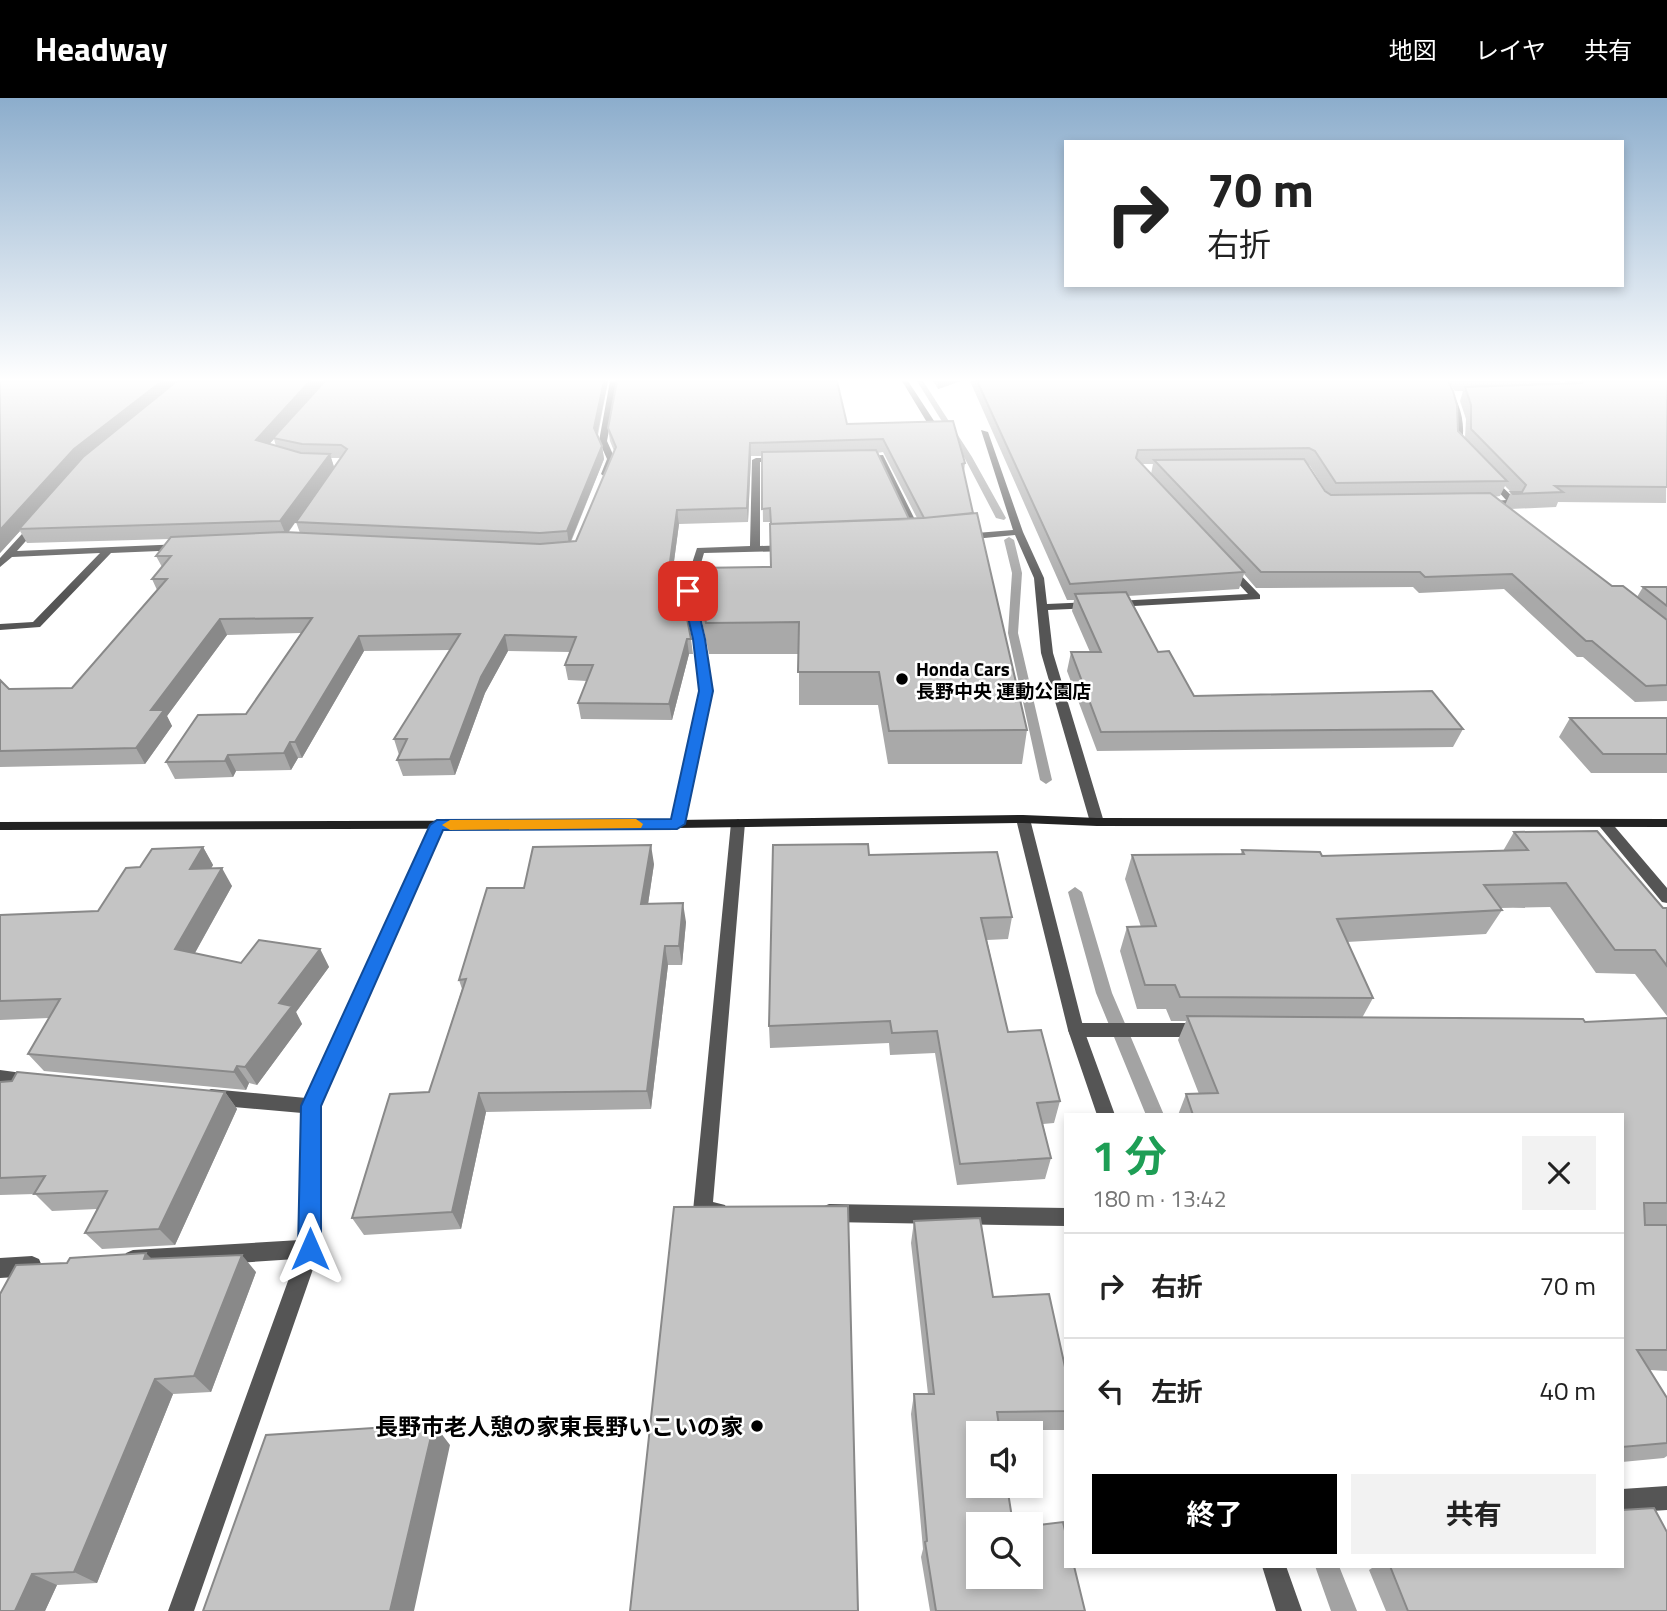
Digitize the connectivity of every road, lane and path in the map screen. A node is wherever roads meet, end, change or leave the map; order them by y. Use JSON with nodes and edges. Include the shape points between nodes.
{"nodes":[{"id":1,"x":608,"y":452,"type":"edge"},
{"id":2,"x":991,"y":452,"type":"edge"},
{"id":3,"x":852,"y":458,"type":"edge"},
{"id":4,"x":797,"y":459,"type":"edge"},
{"id":5,"x":1486,"y":473,"type":"edge"},
{"id":6,"x":602,"y":482,"type":"edge"},
{"id":7,"x":1476,"y":504,"type":"edge"},
{"id":8,"x":1488,"y":504,"type":"junction"},
{"id":9,"x":1499,"y":512,"type":"edge"},
{"id":10,"x":40,"y":518,"type":"edge"},
{"id":11,"x":1018,"y":531,"type":"junction"},
{"id":12,"x":948,"y":539,"type":"edge"},
{"id":13,"x":907,"y":542,"type":"edge"},
{"id":14,"x":199,"y":546,"type":"edge"},
{"id":15,"x":796,"y":548,"type":"edge"},
{"id":16,"x":108,"y":550,"type":"junction"},
{"id":17,"x":755,"y":550,"type":"junction"},
{"id":18,"x":9,"y":554,"type":"junction"},
{"id":19,"x":1219,"y":558,"type":"edge"},
{"id":20,"x":0,"y":564,"type":"edge"},
{"id":21,"x":1110,"y":604,"type":"edge"},
{"id":22,"x":1097,"y":605,"type":"edge"},
{"id":23,"x":1044,"y":607,"type":"junction"},
{"id":24,"x":0,"y":627,"type":"edge"},
{"id":25,"x":1023,"y":819,"type":"junction"},
{"id":26,"x":1097,"y":821,"type":"junction"},
{"id":27,"x":738,"y":823,"type":"junction"},
{"id":28,"x":1667,"y":823,"type":"edge"},
{"id":29,"x":677,"y":824,"type":"junction"},
{"id":30,"x":1605,"y":824,"type":"junction"},
{"id":31,"x":437,"y":825,"type":"junction"},
{"id":32,"x":0,"y":826,"type":"edge"},
{"id":33,"x":1667,"y":898,"type":"edge"},
{"id":34,"x":1083,"y":1030,"type":"junction"},
{"id":35,"x":1215,"y":1030,"type":"edge"},
{"id":36,"x":0,"y":1077,"type":"edge"},
{"id":37,"x":54,"y":1082,"type":"edge"},
{"id":38,"x":189,"y":1095,"type":"edge"},
{"id":39,"x":311,"y":1106,"type":"junction"},
{"id":40,"x":1105,"y":1113,"type":"edge"},
{"id":41,"x":730,"y":1211,"type":"edge"},
{"id":42,"x":814,"y":1213,"type":"edge"},
{"id":43,"x":1064,"y":1217,"type":"edge"},
{"id":44,"x":310,"y":1249,"type":"junction"},
{"id":45,"x":108,"y":1261,"type":"edge"},
{"id":46,"x":54,"y":1265,"type":"edge"},
{"id":47,"x":0,"y":1268,"type":"edge"},
{"id":48,"x":1667,"y":1498,"type":"edge"},
{"id":49,"x":1624,"y":1501,"type":"edge"},
{"id":50,"x":1275,"y":1568,"type":"edge"},
{"id":51,"x":181,"y":1611,"type":"edge"},
{"id":52,"x":1289,"y":1611,"type":"edge"}],
"edges":[{"from":1,"to":6,"type":"street","via":[[611,459]]},
{"from":2,"to":11,"type":"street"},
{"from":3,"to":13,"type":"street","via":[[880,457],[921,542]]},
{"from":4,"to":17,"type":"street","via":[[756,460]]},
{"from":5,"to":8,"type":"street","via":[[1513,502]]},
{"from":7,"to":8,"type":"street"},
{"from":8,"to":9,"type":"street"},
{"from":10,"to":18,"type":"street"},
{"from":11,"to":12,"type":"street"},
{"from":11,"to":23,"type":"street","via":[[1039,578]]},
{"from":14,"to":16,"type":"street"},
{"from":15,"to":17,"type":"street"},
{"from":16,"to":18,"type":"street"},
{"from":16,"to":24,"type":"street","via":[[36,625]]},
{"from":17,"to":29,"type":"street","via":[[700,551],[688,591],[706,691]]},
{"from":18,"to":20,"type":"street"},
{"from":19,"to":21,"type":"street","via":[[1256,597]]},
{"from":22,"to":23,"type":"street"},
{"from":23,"to":26,"type":"street","via":[[1048,653]]},
{"from":25,"to":26,"type":"street"},
{"from":25,"to":27,"type":"street"},
{"from":25,"to":34,"type":"street"},
{"from":26,"to":30,"type":"street"},
{"from":27,"to":29,"type":"street"},
{"from":27,"to":41,"type":"street","via":[[702,1211]]},
{"from":28,"to":30,"type":"street"},
{"from":29,"to":31,"type":"street"},
{"from":30,"to":33,"type":"street"},
{"from":31,"to":32,"type":"street"},
{"from":31,"to":39,"type":"street"},
{"from":34,"to":35,"type":"street"},
{"from":34,"to":40,"type":"street"},
{"from":36,"to":37,"type":"street"},
{"from":38,"to":39,"type":"street"},
{"from":39,"to":44,"type":"street"},
{"from":42,"to":43,"type":"street"},
{"from":44,"to":45,"type":"street"},
{"from":44,"to":51,"type":"street"},
{"from":46,"to":47,"type":"street"},
{"from":48,"to":49,"type":"street"},
{"from":50,"to":52,"type":"street"}]}
